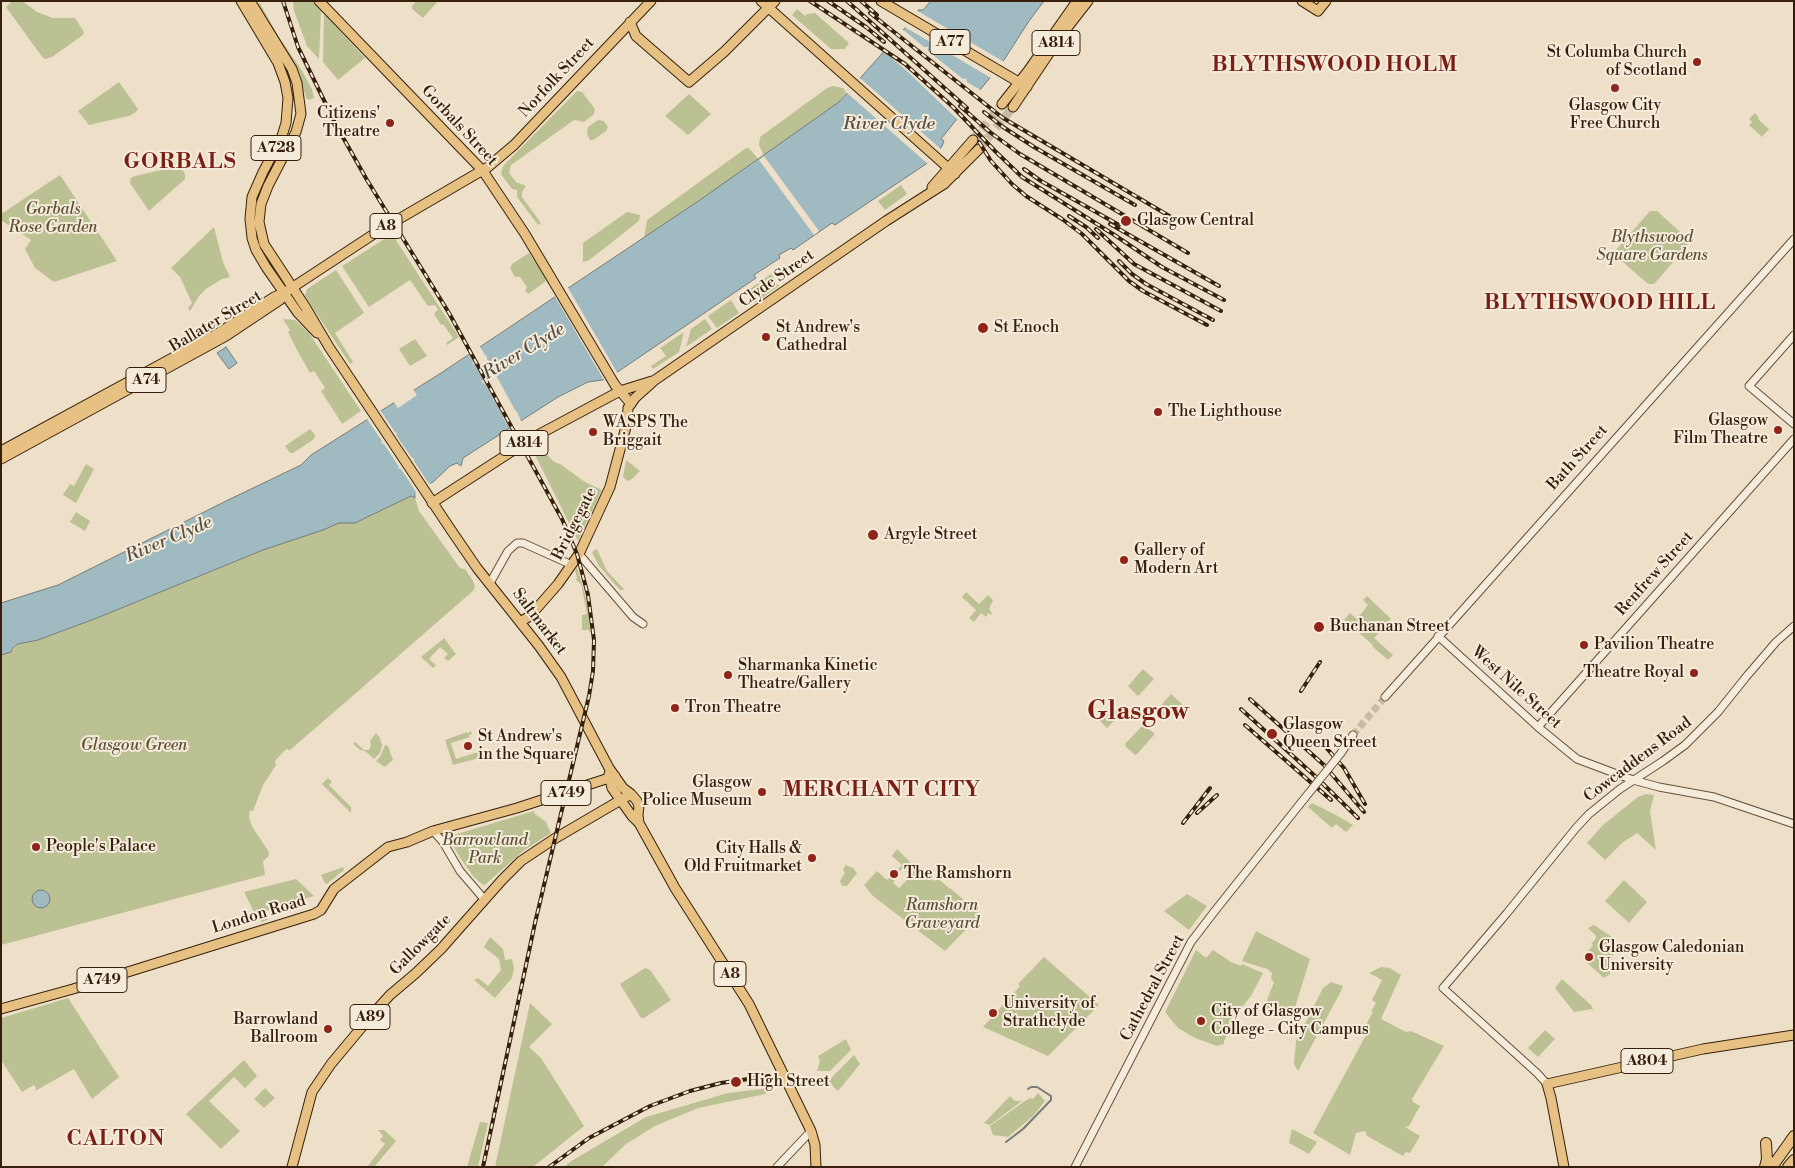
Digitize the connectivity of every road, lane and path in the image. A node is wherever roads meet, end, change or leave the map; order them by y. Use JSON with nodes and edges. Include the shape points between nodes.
{"nodes":[{"id":1,"x":240,"y":1,"type":"edge"},
{"id":2,"x":250,"y":1,"type":"edge"},
{"id":3,"x":319,"y":1,"type":"edge"},
{"id":4,"x":650,"y":1,"type":"edge"},
{"id":5,"x":760,"y":1,"type":"edge"},
{"id":6,"x":881,"y":1,"type":"edge"},
{"id":7,"x":1078,"y":1,"type":"edge"},
{"id":8,"x":1088,"y":1,"type":"edge"},
{"id":9,"x":1302,"y":1,"type":"edge"},
{"id":10,"x":1326,"y":1,"type":"edge"},
{"id":11,"x":772,"y":5,"type":"edge"},
{"id":12,"x":630,"y":22,"type":"junction"},
{"id":13,"x":617,"y":36,"type":"junction"},
{"id":14,"x":636,"y":36,"type":"junction"},
{"id":15,"x":1023,"y":85,"type":"junction"},
{"id":16,"x":1002,"y":104,"type":"tunnel mouth"},
{"id":17,"x":1013,"y":107,"type":"tunnel mouth"},
{"id":18,"x":973,"y":140,"type":"tunnel mouth"},
{"id":19,"x":979,"y":149,"type":"tunnel mouth"},
{"id":20,"x":483,"y":171,"type":"junction"},
{"id":21,"x":952,"y":171,"type":"junction"},
{"id":22,"x":915,"y":202,"type":"junction"},
{"id":23,"x":1794,"y":238,"type":"edge"},
{"id":24,"x":292,"y":287,"type":"junction"},
{"id":25,"x":284,"y":293,"type":"junction"},
{"id":26,"x":1794,"y":336,"type":"edge"},
{"id":27,"x":329,"y":346,"type":"junction"},
{"id":28,"x":655,"y":380,"type":"junction"},
{"id":29,"x":620,"y":392,"type":"junction"},
{"id":30,"x":629,"y":406,"type":"junction"},
{"id":31,"x":1794,"y":424,"type":"edge"},
{"id":32,"x":1794,"y":439,"type":"edge"},
{"id":33,"x":1,"y":450,"type":"edge"},
{"id":34,"x":1,"y":459,"type":"edge"},
{"id":35,"x":432,"y":503,"type":"junction"},
{"id":36,"x":579,"y":554,"type":"junction"},
{"id":37,"x":572,"y":565,"type":"junction"},
{"id":38,"x":490,"y":583,"type":"junction"},
{"id":39,"x":520,"y":622,"type":"junction"},
{"id":40,"x":643,"y":624,"type":"dead end"},
{"id":41,"x":1794,"y":626,"type":"edge"},
{"id":42,"x":1438,"y":636,"type":"junction"},
{"id":43,"x":1385,"y":697,"type":"tunnel mouth"},
{"id":44,"x":1538,"y":727,"type":"junction"},
{"id":45,"x":1352,"y":737,"type":"tunnel mouth"},
{"id":46,"x":612,"y":778,"type":"junction"},
{"id":47,"x":1633,"y":780,"type":"junction"},
{"id":48,"x":631,"y":794,"type":"junction"},
{"id":49,"x":621,"y":800,"type":"junction"},
{"id":50,"x":639,"y":823,"type":"junction"},
{"id":51,"x":1794,"y":824,"type":"edge"},
{"id":52,"x":449,"y":827,"type":"junction"},
{"id":53,"x":433,"y":831,"type":"junction"},
{"id":54,"x":443,"y":842,"type":"junction"},
{"id":55,"x":484,"y":899,"type":"junction"},
{"id":56,"x":1,"y":1008,"type":"edge"},
{"id":57,"x":1794,"y":1035,"type":"edge"},
{"id":58,"x":1547,"y":1084,"type":"junction"},
{"id":59,"x":811,"y":1131,"type":"junction"},
{"id":60,"x":1794,"y":1136,"type":"edge"},
{"id":61,"x":1766,"y":1142,"type":"dead end"},
{"id":62,"x":1794,"y":1160,"type":"edge"},
{"id":63,"x":292,"y":1167,"type":"edge"},
{"id":64,"x":777,"y":1167,"type":"edge"},
{"id":65,"x":816,"y":1167,"type":"edge"},
{"id":66,"x":1075,"y":1167,"type":"edge"},
{"id":67,"x":1564,"y":1167,"type":"edge"},
{"id":68,"x":1765,"y":1167,"type":"edge"},
{"id":69,"x":1772,"y":1167,"type":"edge"},
{"id":70,"x":1788,"y":1167,"type":"edge"}],
"edges":[{"from":1,"to":25,"type":"main road","number":"A728","via":[[278,63],[287,91],[286,123],[255,188],[250,208],[256,250]]},
{"from":2,"to":24,"type":"main road","number":"A728","via":[[289,64],[299,91],[297,130],[264,195],[259,222],[267,251]]},
{"from":3,"to":20,"type":"main road","name":"Gorbals Street"},
{"from":4,"to":12,"type":"main road","name":"Norfolk Street","number":"A8"},
{"from":5,"to":11,"type":"main road"},
{"from":6,"to":15,"type":"main road","number":"A77"},
{"from":7,"to":15,"type":"main road","number":"A814"},
{"from":8,"to":15,"type":"main road","number":"A814"},
{"from":9,"to":10,"type":"main road","via":[[1318,10]]},
{"from":11,"to":14,"type":"main road","via":[[688,82]]},
{"from":11,"to":21,"type":"main road","via":[[840,73]]},
{"from":12,"to":13,"type":"main road","name":"Norfolk Street","number":"A8"},
{"from":12,"to":14,"type":"main road"},
{"from":13,"to":14,"type":"main road"},
{"from":13,"to":20,"type":"main road","name":"Norfolk Street","number":"A8","via":[[506,154]]},
{"from":15,"to":16,"type":"main road","number":"A814"},
{"from":15,"to":17,"type":"main road","number":"A814"},
{"from":18,"to":21,"type":"main road","number":"A814"},
{"from":19,"to":21,"type":"main road","number":"A814"},
{"from":20,"to":24,"type":"main road","name":"Ballater Street","number":"A8","via":[[389,224]]},
{"from":20,"to":29,"type":"main road","name":"Gorbals Street","via":[[526,234]]},
{"from":21,"to":22,"type":"main road","name":"Clyde Street","number":"A814"},
{"from":21,"to":22,"type":"main road","name":"Clyde Street","number":"A814","via":[[944,184]]},
{"from":22,"to":28,"type":"main road","name":"Clyde Street","number":"A814"},
{"from":23,"to":42,"type":"street","name":"Bath Street"},
{"from":24,"to":25,"type":"main road","name":"Ballater Street","number":"A8"},
{"from":24,"to":27,"type":"main road","number":"A8"},
{"from":25,"to":27,"type":"main road","number":"A8"},
{"from":25,"to":33,"type":"main road","name":"Ballater Street","number":"A74","via":[[220,332]]},
{"from":25,"to":34,"type":"main road","name":"Ballater Street","number":"A74","via":[[280,300],[226,336]]},
{"from":26,"to":31,"type":"street","via":[[1749,386]]},
{"from":27,"to":35,"type":"main road","number":"A8"},
{"from":28,"to":29,"type":"main road","name":"Clyde Street","number":"A814"},
{"from":28,"to":30,"type":"main road","name":"Clyde Street"},
{"from":29,"to":30,"type":"main road","name":"Gorbals Street"},
{"from":29,"to":35,"type":"main road","name":"Clyde Street","number":"A814","via":[[534,437]]},
{"from":30,"to":36,"type":"main road","name":"Bridgegate","via":[[610,487]]},
{"from":32,"to":44,"type":"street","name":"Renfrew Street"},
{"from":35,"to":38,"type":"main road","name":"Saltmarket","number":"A8"},
{"from":36,"to":37,"type":"main road","name":"Bridgegate"},
{"from":36,"to":40,"type":"street","via":[[633,617]]},
{"from":37,"to":38,"type":"street","via":[[521,543],[514,544]]},
{"from":37,"to":39,"type":"main road","name":"Bridgegate","via":[[530,616]]},
{"from":38,"to":39,"type":"main road","name":"Saltmarket","number":"A8"},
{"from":39,"to":46,"type":"main road","name":"Saltmarket","number":"A8","via":[[561,677]]},
{"from":41,"to":47,"type":"street","name":"Cowcaddens Road","via":[[1770,649],[1700,731],[1673,754]]},
{"from":42,"to":43,"type":"street","name":"Bath Street"},
{"from":42,"to":44,"type":"street","name":"West Nile Street"},
{"from":44,"to":47,"type":"street","name":"West Nile Street","via":[[1577,759]]},
{"from":45,"to":66,"type":"street","name":"Cathedral Street","bridge":true,"via":[[1192,942]]},
{"from":46,"to":48,"type":"main road","number":"A8"},
{"from":46,"to":49,"type":"main road","number":"A8","via":[[612,788]]},
{"from":46,"to":52,"type":"main road","name":"London Road","number":"A749"},
{"from":47,"to":51,"type":"street","name":"West Nile Street","via":[[1714,797]]},
{"from":47,"to":58,"type":"street","name":"Cowcaddens Road","via":[[1606,799],[1576,828],[1443,988]]},
{"from":48,"to":49,"type":"main road","name":"Gallowgate","number":"A89"},
{"from":48,"to":50,"type":"main road","number":"A8","via":[[639,806]]},
{"from":49,"to":50,"type":"main road","number":"A8"},
{"from":49,"to":55,"type":"main road","name":"Gallowgate","number":"A89","via":[[533,852]]},
{"from":50,"to":59,"type":"main road","number":"A8","via":[[675,888],[749,1004]]},
{"from":52,"to":53,"type":"main road","name":"London Road","number":"A749"},
{"from":52,"to":54,"type":"street"},
{"from":53,"to":54,"type":"street"},
{"from":53,"to":56,"type":"main road","name":"London Road","number":"A749","via":[[384,849],[334,889],[317,913],[73,989]]},
{"from":54,"to":55,"type":"street","via":[[460,871]]},
{"from":55,"to":63,"type":"main road","name":"Gallowgate","number":"A89","via":[[427,963],[390,995],[331,1064],[310,1098]]},
{"from":57,"to":58,"type":"main road","number":"A804","via":[[1703,1049]]},
{"from":58,"to":67,"type":"main road"},
{"from":59,"to":64,"type":"street"},
{"from":59,"to":65,"type":"main road","number":"A8"},
{"from":60,"to":69,"type":"highway"},
{"from":61,"to":68,"type":"highway"},
{"from":62,"to":70,"type":"highway"}]}
